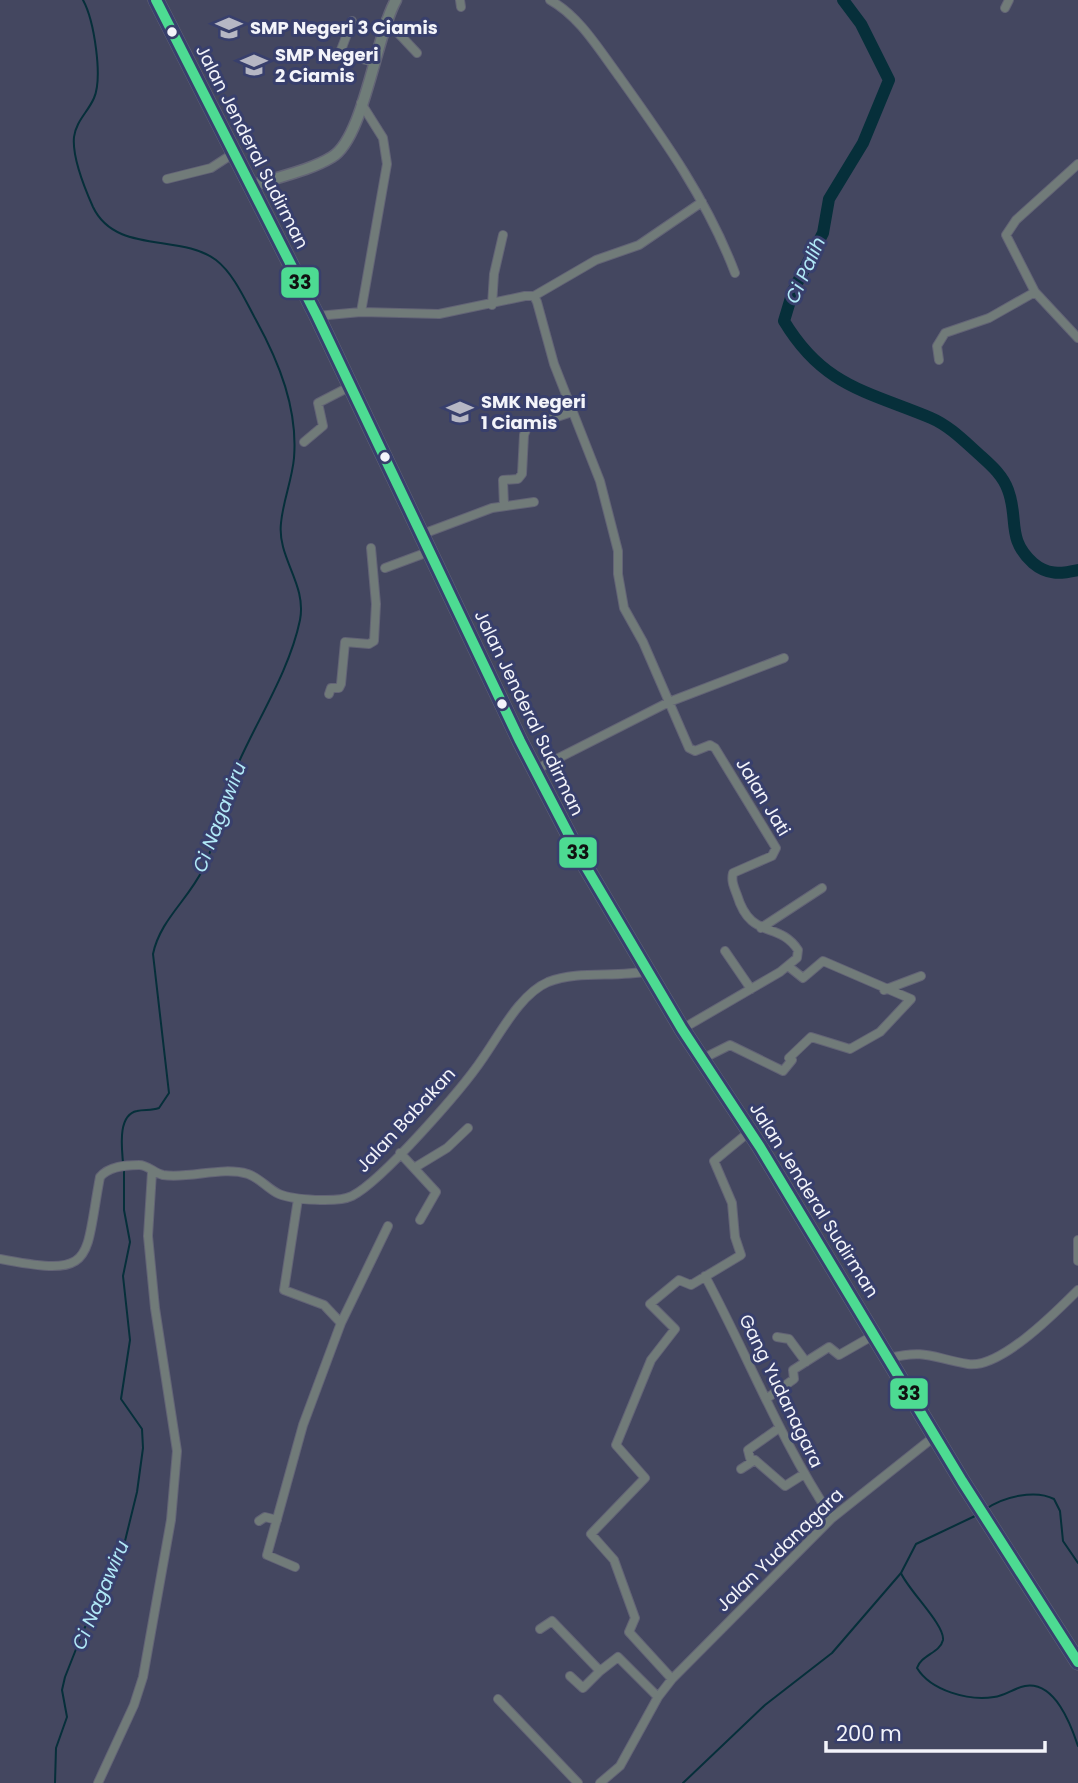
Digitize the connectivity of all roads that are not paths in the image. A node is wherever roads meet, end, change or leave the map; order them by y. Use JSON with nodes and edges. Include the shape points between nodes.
{"nodes":[{"id":1,"x":156,"y":0,"type":"edge"},
{"id":2,"x":396,"y":0,"type":"edge"},
{"id":3,"x":550,"y":0,"type":"edge"},
{"id":4,"x":386,"y":20,"type":"junction"},
{"id":5,"x":352,"y":21,"type":"dead end"},
{"id":6,"x":416,"y":53,"type":"dead end"},
{"id":7,"x":374,"y":62,"type":"junction"},
{"id":8,"x":361,"y":103,"type":"junction"},
{"id":9,"x":234,"y":153,"type":"junction"},
{"id":10,"x":1078,"y":164,"type":"edge"},
{"id":11,"x":167,"y":180,"type":"dead end"},
{"id":12,"x":251,"y":186,"type":"junction"},
{"id":13,"x":702,"y":202,"type":"junction"},
{"id":14,"x":503,"y":235,"type":"dead end"},
{"id":15,"x":735,"y":273,"type":"dead end"},
{"id":16,"x":1035,"y":292,"type":"junction"},
{"id":17,"x":534,"y":296,"type":"junction"},
{"id":18,"x":492,"y":305,"type":"junction"},
{"id":19,"x":361,"y":312,"type":"junction"},
{"id":20,"x":317,"y":316,"type":"junction"},
{"id":21,"x":1078,"y":338,"type":"edge"},
{"id":22,"x":939,"y":360,"type":"dead end"},
{"id":23,"x":349,"y":387,"type":"junction"},
{"id":24,"x":572,"y":412,"type":"junction"},
{"id":25,"x":304,"y":442,"type":"dead end"},
{"id":26,"x":534,"y":502,"type":"dead end"},
{"id":27,"x":504,"y":506,"type":"junction"},
{"id":28,"x":420,"y":535,"type":"junction"},
{"id":29,"x":371,"y":548,"type":"dead end"},
{"id":30,"x":428,"y":552,"type":"junction"},
{"id":31,"x":384,"y":568,"type":"dead end"},
{"id":32,"x":784,"y":658,"type":"dead end"},
{"id":33,"x":329,"y":694,"type":"dead end"},
{"id":34,"x":669,"y":702,"type":"junction"},
{"id":35,"x":535,"y":770,"type":"junction"},
{"id":36,"x":822,"y":888,"type":"dead end"},
{"id":37,"x":761,"y":928,"type":"junction"},
{"id":38,"x":725,"y":951,"type":"dead end"},
{"id":39,"x":788,"y":966,"type":"junction"},
{"id":40,"x":648,"y":971,"type":"junction"},
{"id":41,"x":921,"y":976,"type":"dead end"},
{"id":42,"x":751,"y":989,"type":"junction"},
{"id":43,"x":884,"y":990,"type":"junction"},
{"id":44,"x":682,"y":1029,"type":"junction"},
{"id":45,"x":702,"y":1059,"type":"junction"},
{"id":46,"x":468,"y":1128,"type":"dead end"},
{"id":47,"x":749,"y":1132,"type":"junction"},
{"id":48,"x":400,"y":1153,"type":"junction"},
{"id":49,"x":414,"y":1168,"type":"junction"},
{"id":50,"x":152,"y":1172,"type":"junction"},
{"id":51,"x":298,"y":1199,"type":"junction"},
{"id":52,"x":419,"y":1220,"type":"dead end"},
{"id":53,"x":388,"y":1226,"type":"dead end"},
{"id":54,"x":1078,"y":1240,"type":"edge"},
{"id":55,"x":0,"y":1259,"type":"edge"},
{"id":56,"x":1078,"y":1261,"type":"edge"},
{"id":57,"x":705,"y":1276,"type":"junction"},
{"id":58,"x":1078,"y":1290,"type":"edge"},
{"id":59,"x":341,"y":1323,"type":"junction"},
{"id":60,"x":874,"y":1335,"type":"junction"},
{"id":61,"x":777,"y":1337,"type":"dead end"},
{"id":62,"x":889,"y":1358,"type":"junction"},
{"id":63,"x":806,"y":1362,"type":"junction"},
{"id":64,"x":766,"y":1399,"type":"junction"},
{"id":65,"x":779,"y":1428,"type":"junction"},
{"id":66,"x":935,"y":1436,"type":"junction"},
{"id":67,"x":755,"y":1460,"type":"junction"},
{"id":68,"x":741,"y":1469,"type":"dead end"},
{"id":69,"x":804,"y":1474,"type":"junction"},
{"id":70,"x":832,"y":1518,"type":"junction"},
{"id":71,"x":277,"y":1520,"type":"junction"},
{"id":72,"x":259,"y":1521,"type":"dead end"},
{"id":73,"x":295,"y":1567,"type":"dead end"},
{"id":74,"x":540,"y":1629,"type":"dead end"},
{"id":75,"x":1078,"y":1662,"type":"edge"},
{"id":76,"x":600,"y":1671,"type":"junction"},
{"id":77,"x":570,"y":1676,"type":"dead end"},
{"id":78,"x":672,"y":1679,"type":"junction"},
{"id":79,"x":658,"y":1697,"type":"junction"},
{"id":80,"x":499,"y":1699,"type":"dead end"},
{"id":81,"x":97,"y":1783,"type":"edge"},
{"id":82,"x":578,"y":1783,"type":"edge"},
{"id":83,"x":600,"y":1783,"type":"edge"}],
"edges":[{"from":1,"to":9,"type":"highway","name":"Jalan Jenderal Sudirman"},
{"from":2,"to":4,"type":"street"},
{"from":3,"to":13,"type":"street","via":[[564,8],[644,108]]},
{"from":4,"to":6,"type":"street"},
{"from":4,"to":7,"type":"street"},
{"from":5,"to":7,"type":"street","via":[[341,50]]},
{"from":7,"to":8,"type":"street"},
{"from":8,"to":12,"type":"street","via":[[340,152]]},
{"from":8,"to":19,"type":"street","via":[[383,138],[387,164]]},
{"from":9,"to":11,"type":"street","via":[[211,168]]},
{"from":9,"to":12,"type":"highway","name":"Jalan Jenderal Sudirman"},
{"from":10,"to":16,"type":"street","via":[[1007,232]]},
{"from":12,"to":20,"type":"highway","name":"Jalan Jenderal Sudirman"},
{"from":13,"to":15,"type":"street","via":[[718,228]]},
{"from":13,"to":17,"type":"street","via":[[639,245],[596,261]]},
{"from":14,"to":18,"type":"street"},
{"from":16,"to":21,"type":"street"},
{"from":16,"to":22,"type":"street","via":[[989,318],[945,332],[937,346]]},
{"from":17,"to":18,"type":"street"},
{"from":17,"to":24,"type":"street"},
{"from":18,"to":19,"type":"street","via":[[439,314]]},
{"from":19,"to":20,"type":"street"},
{"from":20,"to":23,"type":"highway","name":"Jalan Jenderal Sudirman"},
{"from":23,"to":25,"type":"street","via":[[318,402],[323,426]]},
{"from":23,"to":28,"type":"highway","name":"Jalan Jenderal Sudirman"},
{"from":24,"to":27,"type":"street","via":[[527,427],[522,474],[503,480]]},
{"from":24,"to":34,"type":"street","via":[[600,481],[618,551],[624,608]]},
{"from":26,"to":27,"type":"street"},
{"from":27,"to":28,"type":"street"},
{"from":28,"to":30,"type":"highway","name":"Jalan Jenderal Sudirman"},
{"from":29,"to":33,"type":"street","via":[[374,640],[345,638],[341,684]]},
{"from":30,"to":31,"type":"street"},
{"from":30,"to":35,"type":"highway","name":"Jalan Jenderal Sudirman"},
{"from":32,"to":34,"type":"street"},
{"from":34,"to":35,"type":"street"},
{"from":34,"to":37,"type":"street","name":"Jalan Jati","via":[[689,748],[715,748],[776,848],[772,856],[732,876],[741,910]]},
{"from":35,"to":40,"type":"highway","name":"Jalan Jenderal Sudirman"},
{"from":36,"to":37,"type":"street"},
{"from":37,"to":39,"type":"street","name":"Jalan Jati","via":[[782,935],[795,946],[799,955]]},
{"from":38,"to":42,"type":"street"},
{"from":39,"to":42,"type":"street"},
{"from":39,"to":43,"type":"street","via":[[803,978],[823,961]]},
{"from":40,"to":44,"type":"highway","name":"Jalan Jenderal Sudirman"},
{"from":40,"to":48,"type":"street","name":"Jalan Babakan","via":[[568,978],[541,986]]},
{"from":41,"to":43,"type":"street"},
{"from":42,"to":44,"type":"street"},
{"from":43,"to":45,"type":"street","via":[[911,999],[880,1032],[850,1049],[811,1037],[792,1054],[783,1071],[730,1045]]},
{"from":44,"to":45,"type":"highway","name":"Jalan Jenderal Sudirman"},
{"from":45,"to":47,"type":"highway","name":"Jalan Jenderal Sudirman"},
{"from":46,"to":49,"type":"street","via":[[447,1148]]},
{"from":47,"to":57,"type":"street","via":[[714,1161],[732,1203],[741,1255]]},
{"from":47,"to":60,"type":"highway","name":"Jalan Jenderal Sudirman"},
{"from":48,"to":49,"type":"street"},
{"from":48,"to":51,"type":"street","name":"Jalan Babakan","via":[[352,1196]]},
{"from":49,"to":52,"type":"street","via":[[436,1192]]},
{"from":50,"to":51,"type":"street","name":"Jalan Babakan","via":[[188,1176],[244,1173],[278,1194]]},
{"from":50,"to":55,"type":"street","name":"Jalan Babakan","via":[[144,1166],[129,1166],[100,1177],[86,1251],[78,1262],[65,1266]]},
{"from":50,"to":81,"type":"street","via":[[147,1229],[177,1451],[174,1488],[143,1678]]},
{"from":51,"to":59,"type":"street","via":[[284,1290],[324,1305]]},
{"from":53,"to":59,"type":"street"},
{"from":54,"to":56,"type":"street"},
{"from":57,"to":64,"type":"street","name":"Gang Yudanagara"},
{"from":57,"to":78,"type":"street","via":[[691,1285],[679,1280],[650,1304],[675,1329],[649,1365],[616,1445],[645,1476],[591,1537],[614,1560],[635,1618],[629,1632]]},
{"from":58,"to":62,"type":"street","via":[[1026,1337],[985,1363],[971,1365],[928,1352]]},
{"from":59,"to":71,"type":"street","via":[[303,1425]]},
{"from":60,"to":62,"type":"highway","name":"Jalan Jenderal Sudirman"},
{"from":60,"to":63,"type":"street","via":[[839,1355],[829,1347]]},
{"from":61,"to":63,"type":"street","via":[[789,1339]]},
{"from":62,"to":66,"type":"highway","name":"Jalan Jenderal Sudirman"},
{"from":63,"to":64,"type":"street","via":[[793,1370],[794,1379]]},
{"from":64,"to":65,"type":"street","name":"Gang Yudanagara"},
{"from":65,"to":67,"type":"street","via":[[748,1450]]},
{"from":65,"to":69,"type":"street","name":"Gang Yudanagara"},
{"from":66,"to":70,"type":"street","name":"Jalan Yudanagara"},
{"from":66,"to":75,"type":"highway","name":"Jalan Jenderal Sudirman"},
{"from":67,"to":68,"type":"street"},
{"from":67,"to":69,"type":"street","via":[[785,1486]]},
{"from":69,"to":70,"type":"street","name":"Gang Yudanagara"},
{"from":70,"to":78,"type":"street","name":"Jalan Yudanagara"},
{"from":71,"to":72,"type":"street","via":[[265,1517]]},
{"from":71,"to":73,"type":"street","via":[[267,1555]]},
{"from":74,"to":76,"type":"street","via":[[549,1620],[554,1622]]},
{"from":76,"to":77,"type":"street","via":[[583,1688]]},
{"from":76,"to":79,"type":"street","via":[[617,1657]]},
{"from":78,"to":79,"type":"street","name":"Jalan Yudanagara"},
{"from":79,"to":83,"type":"street","name":"Jalan Yudanagara","via":[[621,1766]]},
{"from":80,"to":82,"type":"street"}]}
